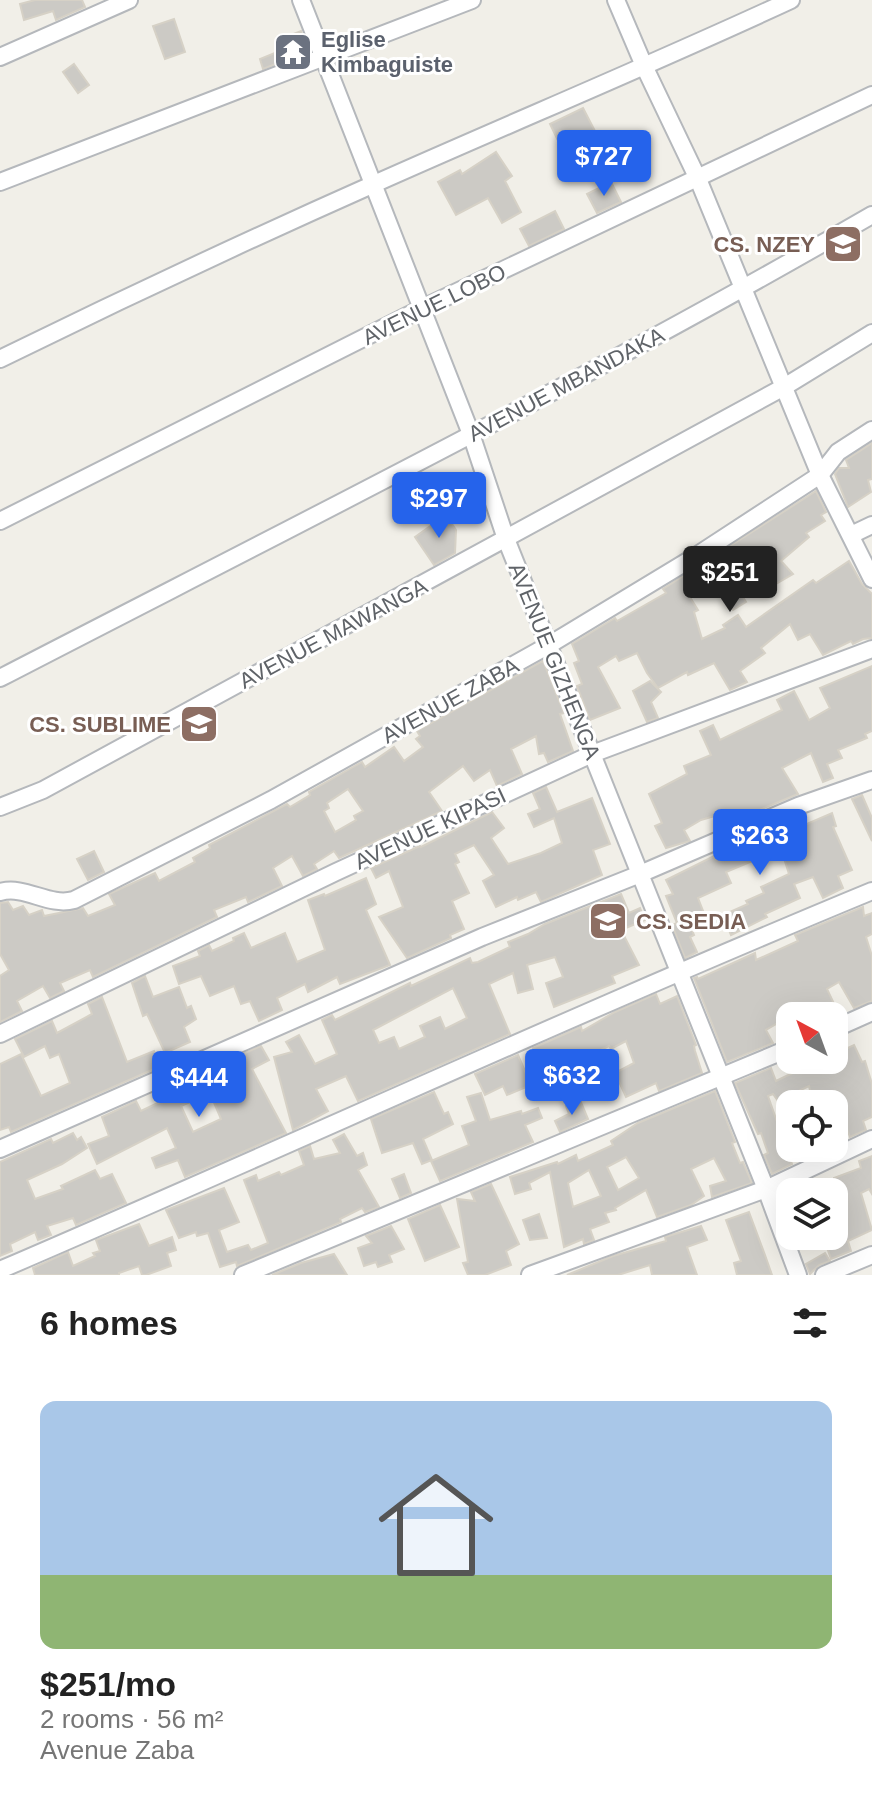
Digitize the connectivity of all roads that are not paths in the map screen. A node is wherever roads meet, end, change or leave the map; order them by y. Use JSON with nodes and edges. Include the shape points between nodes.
{"nodes":[{"id":1,"x":129,"y":0,"type":"edge"},
{"id":2,"x":301,"y":0,"type":"edge"},
{"id":3,"x":472,"y":0,"type":"edge"},
{"id":4,"x":616,"y":0,"type":"edge"},
{"id":5,"x":791,"y":0,"type":"edge"},
{"id":6,"x":0,"y":57,"type":"edge"},
{"id":7,"x":322,"y":57,"type":"junction"},
{"id":8,"x":645,"y":68,"type":"junction"},
{"id":9,"x":872,"y":95,"type":"edge"},
{"id":10,"x":698,"y":179,"type":"junction"},
{"id":11,"x":0,"y":182,"type":"edge"},
{"id":12,"x":374,"y":184,"type":"junction"},
{"id":13,"x":872,"y":215,"type":"edge"},
{"id":14,"x":744,"y":289,"type":"junction"},
{"id":15,"x":423,"y":308,"type":"junction"},
{"id":16,"x":872,"y":333,"type":"edge"},
{"id":17,"x":0,"y":359,"type":"edge"},
{"id":18,"x":784,"y":387,"type":"junction"},
{"id":19,"x":872,"y":430,"type":"edge"},
{"id":20,"x":471,"y":434,"type":"junction"},
{"id":21,"x":820,"y":475,"type":"junction"},
{"id":22,"x":0,"y":521,"type":"edge"},
{"id":23,"x":872,"y":525,"type":"edge"},
{"id":24,"x":851,"y":535,"type":"junction"},
{"id":25,"x":506,"y":539,"type":"junction"},
{"id":26,"x":872,"y":579,"type":"edge"},
{"id":27,"x":549,"y":645,"type":"junction"},
{"id":28,"x":872,"y":649,"type":"edge"},
{"id":29,"x":0,"y":678,"type":"edge"},
{"id":30,"x":592,"y":754,"type":"junction"},
{"id":31,"x":872,"y":780,"type":"edge"},
{"id":32,"x":0,"y":807,"type":"edge"},
{"id":33,"x":640,"y":874,"type":"junction"},
{"id":34,"x":872,"y":891,"type":"edge"},
{"id":35,"x":0,"y":892,"type":"edge"},
{"id":36,"x":678,"y":971,"type":"junction"},
{"id":37,"x":872,"y":1012,"type":"edge"},
{"id":38,"x":848,"y":1023,"type":"edge"},
{"id":39,"x":0,"y":1034,"type":"edge"},
{"id":40,"x":776,"y":1054,"type":"edge"},
{"id":41,"x":720,"y":1078,"type":"junction"},
{"id":42,"x":872,"y":1139,"type":"edge"},
{"id":43,"x":0,"y":1149,"type":"edge"},
{"id":44,"x":766,"y":1189,"type":"junction"},
{"id":45,"x":872,"y":1255,"type":"edge"},
{"id":46,"x":0,"y":1270,"type":"edge"},
{"id":47,"x":243,"y":1275,"type":"edge"},
{"id":48,"x":530,"y":1275,"type":"edge"},
{"id":49,"x":798,"y":1275,"type":"edge"},
{"id":50,"x":824,"y":1275,"type":"edge"}],
"edges":[{"from":1,"to":6,"type":"street"},
{"from":2,"to":7,"type":"street","name":"AVENUE GIZHENGA"},
{"from":3,"to":7,"type":"street"},
{"from":4,"to":8,"type":"street"},
{"from":5,"to":8,"type":"street"},
{"from":7,"to":11,"type":"street"},
{"from":7,"to":12,"type":"street","name":"AVENUE GIZHENGA"},
{"from":8,"to":10,"type":"street"},
{"from":8,"to":12,"type":"street"},
{"from":9,"to":10,"type":"street","name":"AVENUE LOBO"},
{"from":10,"to":14,"type":"street"},
{"from":10,"to":15,"type":"street","name":"AVENUE LOBO"},
{"from":12,"to":15,"type":"street","name":"AVENUE GIZHENGA"},
{"from":12,"to":17,"type":"street"},
{"from":13,"to":14,"type":"street","name":"AVENUE MBANDAKA"},
{"from":14,"to":18,"type":"street"},
{"from":14,"to":20,"type":"street","name":"AVENUE MBANDAKA"},
{"from":15,"to":20,"type":"street","name":"AVENUE GIZHENGA"},
{"from":15,"to":22,"type":"street","name":"AVENUE LOBO"},
{"from":16,"to":18,"type":"street","name":"AVENUE MAWANGA"},
{"from":18,"to":21,"type":"street"},
{"from":18,"to":25,"type":"street","name":"AVENUE MAWANGA"},
{"from":19,"to":21,"type":"street","name":"AVENUE ZABA","via":[[838,452]]},
{"from":20,"to":25,"type":"street","name":"AVENUE GIZHENGA"},
{"from":20,"to":29,"type":"street","name":"AVENUE MBANDAKA"},
{"from":21,"to":24,"type":"street"},
{"from":21,"to":27,"type":"street","name":"AVENUE ZABA"},
{"from":23,"to":24,"type":"street"},
{"from":24,"to":26,"type":"street"},
{"from":25,"to":27,"type":"street","name":"AVENUE GIZHENGA"},
{"from":25,"to":32,"type":"street","name":"AVENUE MAWANGA","via":[[43,790]]},
{"from":27,"to":30,"type":"street","name":"AVENUE GIZHENGA"},
{"from":27,"to":35,"type":"street","name":"AVENUE ZABA","via":[[271,800],[74,900]]},
{"from":28,"to":30,"type":"street","name":"AVENUE KIPASI"},
{"from":30,"to":33,"type":"street","name":"AVENUE GIZHENGA"},
{"from":30,"to":39,"type":"street","name":"AVENUE KIPASI"},
{"from":31,"to":33,"type":"street"},
{"from":33,"to":36,"type":"street","name":"AVENUE GIZHENGA"},
{"from":33,"to":43,"type":"street","via":[[482,937]]},
{"from":34,"to":36,"type":"street"},
{"from":36,"to":41,"type":"street","name":"AVENUE GIZHENGA"},
{"from":36,"to":46,"type":"street"},
{"from":37,"to":38,"type":"street"},
{"from":40,"to":41,"type":"street"},
{"from":41,"to":44,"type":"street","name":"AVENUE GIZHENGA"},
{"from":41,"to":47,"type":"street"},
{"from":42,"to":44,"type":"street"},
{"from":44,"to":48,"type":"street"},
{"from":44,"to":49,"type":"street","name":"AVENUE GIZHENGA"},
{"from":45,"to":50,"type":"street"}]}
